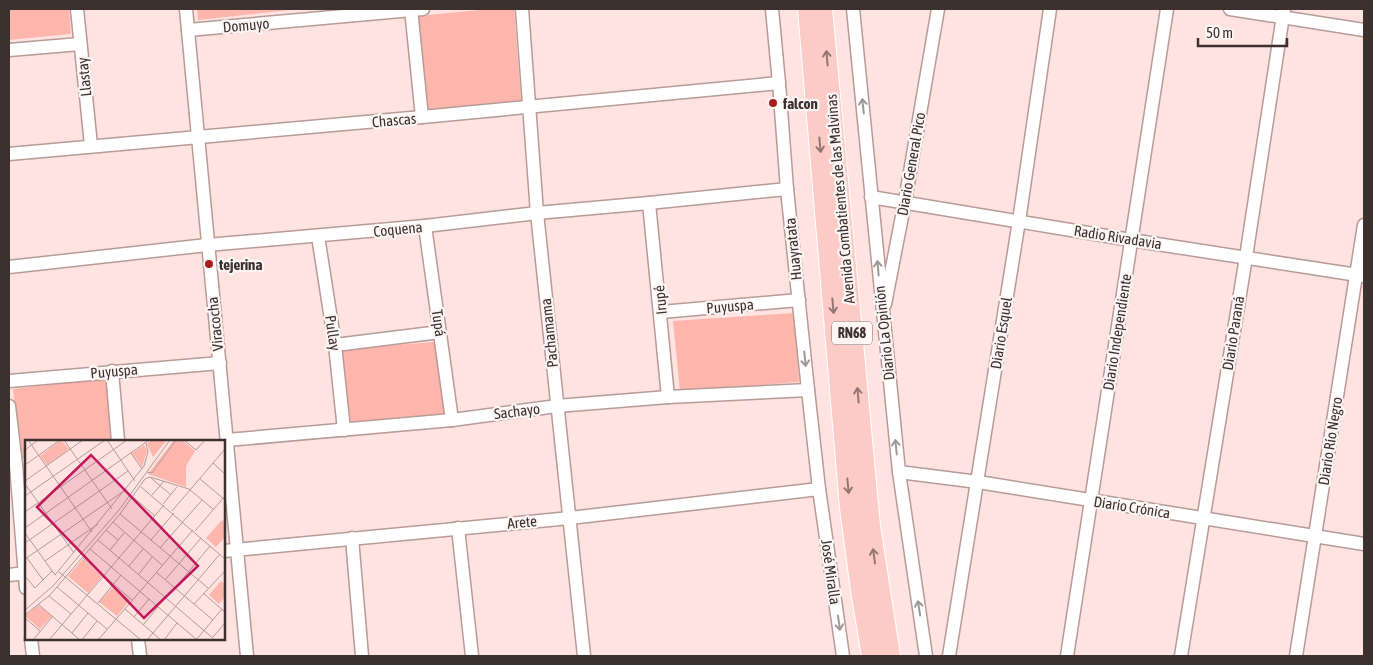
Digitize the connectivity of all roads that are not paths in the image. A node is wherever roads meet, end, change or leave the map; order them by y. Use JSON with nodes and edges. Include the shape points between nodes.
{"nodes":[{"id":1,"x":77,"y":9,"type":"edge"},
{"id":2,"x":186,"y":9,"type":"edge"},
{"id":3,"x":415,"y":9,"type":"edge"},
{"id":4,"x":522,"y":9,"type":"edge"},
{"id":5,"x":772,"y":9,"type":"edge"},
{"id":6,"x":808,"y":9,"type":"edge"},
{"id":7,"x":822,"y":9,"type":"edge"},
{"id":8,"x":853,"y":9,"type":"edge"},
{"id":9,"x":938,"y":9,"type":"edge"},
{"id":10,"x":1050,"y":9,"type":"edge"},
{"id":11,"x":1167,"y":9,"type":"edge"},
{"id":12,"x":1230,"y":9,"type":"edge"},
{"id":13,"x":1283,"y":13,"type":"edge"},
{"id":14,"x":188,"y":30,"type":"junction"},
{"id":15,"x":1364,"y":30,"type":"edge"},
{"id":16,"x":80,"y":44,"type":"junction"},
{"id":17,"x":9,"y":50,"type":"edge"},
{"id":18,"x":779,"y":83,"type":"junction"},
{"id":19,"x":530,"y":106,"type":"junction"},
{"id":20,"x":422,"y":118,"type":"junction"},
{"id":21,"x":198,"y":136,"type":"junction"},
{"id":22,"x":91,"y":145,"type":"junction"},
{"id":23,"x":9,"y":154,"type":"edge"},
{"id":24,"x":787,"y":189,"type":"junction"},
{"id":25,"x":872,"y":197,"type":"junction"},
{"id":26,"x":905,"y":201,"type":"junction"},
{"id":27,"x":650,"y":203,"type":"junction"},
{"id":28,"x":538,"y":212,"type":"junction"},
{"id":29,"x":1018,"y":221,"type":"junction"},
{"id":30,"x":1364,"y":225,"type":"edge"},
{"id":31,"x":425,"y":226,"type":"junction"},
{"id":32,"x":318,"y":236,"type":"junction"},
{"id":33,"x":1131,"y":240,"type":"junction"},
{"id":34,"x":207,"y":245,"type":"junction"},
{"id":35,"x":1246,"y":257,"type":"junction"},
{"id":36,"x":9,"y":267,"type":"edge"},
{"id":37,"x":1360,"y":275,"type":"edge"},
{"id":38,"x":799,"y":300,"type":"junction"},
{"id":39,"x":661,"y":312,"type":"junction"},
{"id":40,"x":883,"y":319,"type":"junction"},
{"id":41,"x":440,"y":332,"type":"junction"},
{"id":42,"x":335,"y":345,"type":"junction"},
{"id":43,"x":220,"y":363,"type":"junction"},
{"id":44,"x":112,"y":371,"type":"junction"},
{"id":45,"x":9,"y":381,"type":"edge"},
{"id":46,"x":808,"y":390,"type":"junction"},
{"id":47,"x":668,"y":397,"type":"junction"},
{"id":48,"x":9,"y":406,"type":"edge"},
{"id":49,"x":557,"y":406,"type":"junction"},
{"id":50,"x":452,"y":420,"type":"junction"},
{"id":51,"x":344,"y":430,"type":"junction"},
{"id":52,"x":118,"y":440,"type":"edge"},
{"id":53,"x":227,"y":440,"type":"junction"},
{"id":54,"x":21,"y":464,"type":"edge"},
{"id":55,"x":898,"y":472,"type":"junction"},
{"id":56,"x":978,"y":482,"type":"junction"},
{"id":57,"x":819,"y":489,"type":"junction"},
{"id":58,"x":1091,"y":500,"type":"junction"},
{"id":59,"x":570,"y":518,"type":"junction"},
{"id":60,"x":1203,"y":518,"type":"junction"},
{"id":61,"x":458,"y":528,"type":"junction"},
{"id":62,"x":1315,"y":536,"type":"junction"},
{"id":63,"x":352,"y":538,"type":"junction"},
{"id":64,"x":1364,"y":544,"type":"edge"},
{"id":65,"x":237,"y":549,"type":"junction"},
{"id":66,"x":225,"y":551,"type":"edge"},
{"id":67,"x":25,"y":552,"type":"edge"},
{"id":68,"x":25,"y":574,"type":"edge"},
{"id":69,"x":9,"y":575,"type":"edge"},
{"id":70,"x":31,"y":640,"type":"edge"},
{"id":71,"x":138,"y":640,"type":"edge"},
{"id":72,"x":33,"y":656,"type":"edge"},
{"id":73,"x":140,"y":656,"type":"edge"},
{"id":74,"x":247,"y":656,"type":"edge"},
{"id":75,"x":362,"y":656,"type":"edge"},
{"id":76,"x":472,"y":656,"type":"edge"},
{"id":77,"x":584,"y":656,"type":"edge"},
{"id":78,"x":844,"y":656,"type":"edge"},
{"id":79,"x":872,"y":656,"type":"edge"},
{"id":80,"x":890,"y":656,"type":"edge"},
{"id":81,"x":926,"y":656,"type":"edge"},
{"id":82,"x":949,"y":656,"type":"edge"},
{"id":83,"x":1067,"y":656,"type":"edge"},
{"id":84,"x":1181,"y":656,"type":"edge"},
{"id":85,"x":1296,"y":656,"type":"edge"}],
"edges":[{"from":1,"to":16,"type":"street","name":"Llastay"},
{"from":2,"to":14,"type":"street","name":"Viracocha"},
{"from":3,"to":14,"type":"street","name":"Domuyo"},
{"from":3,"to":20,"type":"street"},
{"from":4,"to":19,"type":"street","name":"Pachamama"},
{"from":5,"to":18,"type":"street","name":"Huayratata"},
{"from":6,"to":79,"type":"main road","name":"Avenida Combatientes de las Malvinas","number":"RN68","one_way":true,"via":[[850,508]]},
{"from":80,"to":7,"type":"main road","name":"Avenida Combatientes de las Malvinas","number":"RN68","one_way":true,"via":[[870,526]]},
{"from":25,"to":8,"type":"street","name":"Diario La Opinión","one_way":true},
{"from":9,"to":26,"type":"street","name":"Diario General Pico"},
{"from":10,"to":29,"type":"street","name":"Diario Esquel"},
{"from":11,"to":33,"type":"street","name":"Diario Independiente"},
{"from":12,"to":13,"type":"street"},
{"from":13,"to":15,"type":"street"},
{"from":13,"to":35,"type":"street","name":"Diario Paraná"},
{"from":14,"to":21,"type":"street","name":"Viracocha"},
{"from":16,"to":17,"type":"street"},
{"from":16,"to":22,"type":"street","name":"Llastay"},
{"from":18,"to":19,"type":"street","name":"Chascas"},
{"from":18,"to":24,"type":"street","name":"Huayratata"},
{"from":19,"to":20,"type":"street","name":"Chascas"},
{"from":19,"to":28,"type":"street","name":"Pachamama"},
{"from":20,"to":21,"type":"street","name":"Chascas"},
{"from":21,"to":22,"type":"street","name":"Chascas"},
{"from":21,"to":34,"type":"street","name":"Viracocha"},
{"from":22,"to":23,"type":"street","name":"Chascas"},
{"from":24,"to":27,"type":"street","name":"Coquena"},
{"from":24,"to":38,"type":"street","name":"Huayratata"},
{"from":25,"to":26,"type":"street","name":"Radio Rivadavia"},
{"from":40,"to":25,"type":"street","name":"Diario La Opinión","one_way":true},
{"from":26,"to":29,"type":"street","name":"Radio Rivadavia"},
{"from":26,"to":40,"type":"street","name":"Diario General Pico"},
{"from":27,"to":28,"type":"street","name":"Coquena"},
{"from":27,"to":39,"type":"street","name":"Irupé"},
{"from":28,"to":31,"type":"street","name":"Coquena"},
{"from":28,"to":49,"type":"street","name":"Pachamama"},
{"from":29,"to":33,"type":"street","name":"Radio Rivadavia"},
{"from":29,"to":56,"type":"street","name":"Diario Esquel"},
{"from":30,"to":37,"type":"street","name":"Diario Río Negro"},
{"from":31,"to":32,"type":"street","name":"Coquena"},
{"from":31,"to":41,"type":"street","name":"Tupá"},
{"from":32,"to":34,"type":"street","name":"Coquena"},
{"from":32,"to":42,"type":"street","name":"Pullay"},
{"from":33,"to":35,"type":"street","name":"Radio Rivadavia"},
{"from":33,"to":58,"type":"street","name":"Diario Independiente"},
{"from":34,"to":36,"type":"street","name":"Coquena"},
{"from":34,"to":43,"type":"street","name":"Viracocha"},
{"from":35,"to":37,"type":"street","name":"Radio Rivadavia"},
{"from":35,"to":60,"type":"street","name":"Diario Paraná"},
{"from":37,"to":62,"type":"street","name":"Diario Río Negro"},
{"from":38,"to":39,"type":"street","name":"Puyuspa"},
{"from":38,"to":46,"type":"street","name":"Huayratata","one_way":true},
{"from":39,"to":47,"type":"street","name":"Irupé"},
{"from":55,"to":40,"type":"street","name":"Diario La Opinión","one_way":true},
{"from":41,"to":42,"type":"street"},
{"from":41,"to":50,"type":"street","name":"Tupá"},
{"from":42,"to":51,"type":"street","name":"Pullay"},
{"from":43,"to":44,"type":"street","name":"Puyuspa"},
{"from":43,"to":53,"type":"street","name":"Viracocha"},
{"from":44,"to":45,"type":"street","name":"Puyuspa"},
{"from":44,"to":52,"type":"street"},
{"from":46,"to":47,"type":"street","name":"Sachayo"},
{"from":46,"to":57,"type":"street","name":"Huayratata"},
{"from":47,"to":49,"type":"street","name":"Sachayo"},
{"from":48,"to":54,"type":"street"},
{"from":49,"to":50,"type":"street","name":"Sachayo"},
{"from":49,"to":59,"type":"street","name":"Pachamama"},
{"from":50,"to":51,"type":"street","name":"Sachayo"},
{"from":51,"to":53,"type":"street","name":"Sachayo"},
{"from":53,"to":65,"type":"street","name":"Viracocha"},
{"from":54,"to":67,"type":"street"},
{"from":55,"to":56,"type":"street","name":"Diario Crónica"},
{"from":81,"to":55,"type":"street","name":"Diario La Opinión","one_way":true},
{"from":56,"to":58,"type":"street","name":"Diario Crónica"},
{"from":56,"to":82,"type":"street","name":"Diario Esquel"},
{"from":57,"to":59,"type":"street","name":"Arete"},
{"from":57,"to":78,"type":"street","name":"José Miralla","one_way":true},
{"from":58,"to":60,"type":"street","name":"Diario Crónica"},
{"from":58,"to":83,"type":"street","name":"Diario Independiente"},
{"from":59,"to":61,"type":"street","name":"Arete"},
{"from":59,"to":77,"type":"street","name":"Pachamama"},
{"from":60,"to":62,"type":"street","name":"Diario Crónica"},
{"from":60,"to":84,"type":"street","name":"Diario Paraná"},
{"from":61,"to":63,"type":"street","name":"Arete"},
{"from":61,"to":76,"type":"street"},
{"from":62,"to":64,"type":"street","name":"Diario Crónica"},
{"from":62,"to":85,"type":"street","name":"Diario Río Negro"},
{"from":63,"to":65,"type":"street","name":"Arete"},
{"from":63,"to":75,"type":"street"},
{"from":65,"to":66,"type":"street","name":"Arete"},
{"from":65,"to":74,"type":"street","name":"Viracocha"},
{"from":68,"to":69,"type":"street"},
{"from":70,"to":72,"type":"street"},
{"from":71,"to":73,"type":"street"}]}
